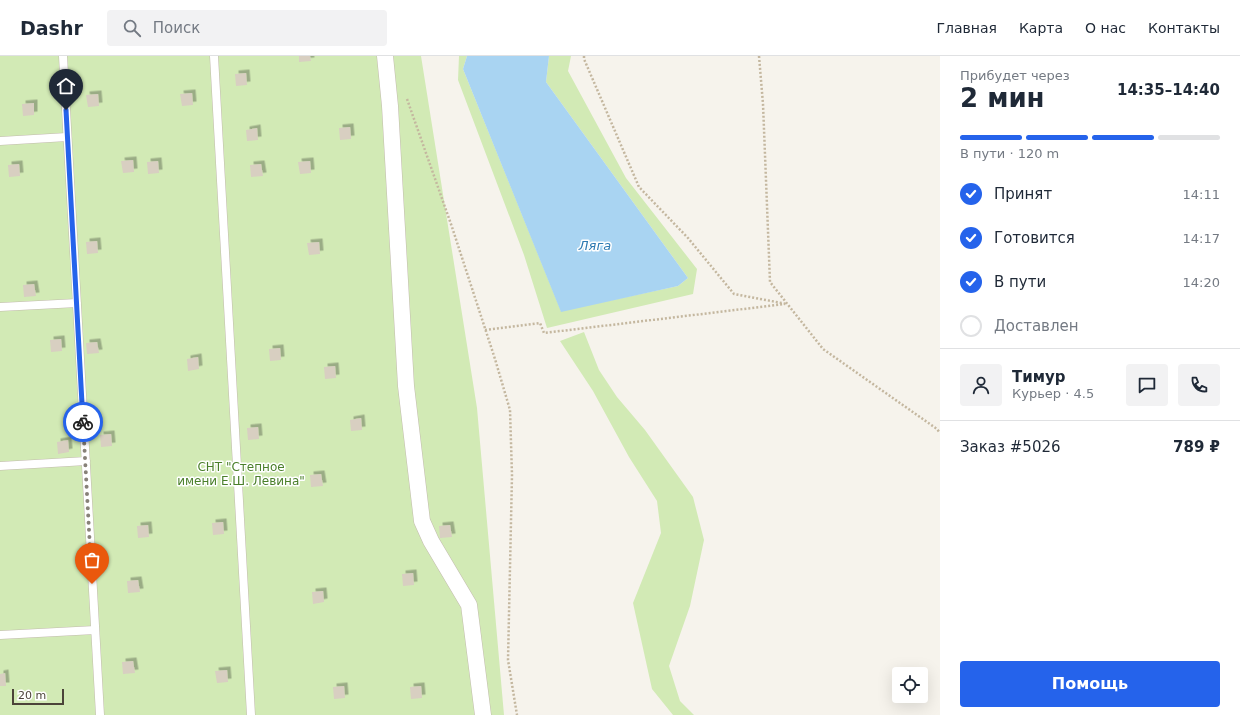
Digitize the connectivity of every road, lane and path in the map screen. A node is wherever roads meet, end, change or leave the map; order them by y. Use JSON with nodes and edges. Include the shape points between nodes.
{"nodes":[{"id":1,"x":63,"y":56,"type":"edge"},
{"id":2,"x":214,"y":56,"type":"edge"},
{"id":3,"x":385,"y":56,"type":"edge"},
{"id":4,"x":584,"y":56,"type":"edge"},
{"id":5,"x":760,"y":56,"type":"edge"},
{"id":6,"x":406,"y":95,"type":"dead end"},
{"id":7,"x":67,"y":137,"type":"junction"},
{"id":8,"x":0,"y":141,"type":"edge"},
{"id":9,"x":77,"y":303,"type":"junction"},
{"id":10,"x":788,"y":304,"type":"junction"},
{"id":11,"x":0,"y":307,"type":"edge"},
{"id":12,"x":485,"y":330,"type":"junction"},
{"id":13,"x":939,"y":428,"type":"edge"},
{"id":14,"x":940,"y":433,"type":"edge"},
{"id":15,"x":86,"y":461,"type":"junction"},
{"id":16,"x":0,"y":466,"type":"edge"},
{"id":17,"x":95,"y":630,"type":"junction"},
{"id":18,"x":0,"y":635,"type":"edge"},
{"id":19,"x":100,"y":715,"type":"edge"},
{"id":20,"x":251,"y":715,"type":"edge"},
{"id":21,"x":483,"y":715,"type":"edge"},
{"id":22,"x":517,"y":715,"type":"edge"}],
"edges":[{"from":1,"to":7,"type":"lane"},
{"from":2,"to":20,"type":"lane"},
{"from":3,"to":21,"type":"street","via":[[406,386],[422,521],[431,541],[469,604]]},
{"from":4,"to":10,"type":"path","via":[[639,187],[688,238],[734,294]]},
{"from":5,"to":10,"type":"path","via":[[770,282]]},
{"from":6,"to":12,"type":"path"},
{"from":7,"to":8,"type":"lane"},
{"from":7,"to":9,"type":"lane"},
{"from":9,"to":11,"type":"lane"},
{"from":9,"to":15,"type":"lane"},
{"from":10,"to":12,"type":"path","via":[[544,333],[540,323]]},
{"from":10,"to":13,"type":"path","via":[[823,349]]},
{"from":12,"to":22,"type":"path","via":[[510,410],[512,475],[508,660]]},
{"from":13,"to":14,"type":"path"},
{"from":15,"to":16,"type":"lane"},
{"from":15,"to":17,"type":"lane"},
{"from":17,"to":18,"type":"lane"},
{"from":17,"to":19,"type":"lane"}]}
